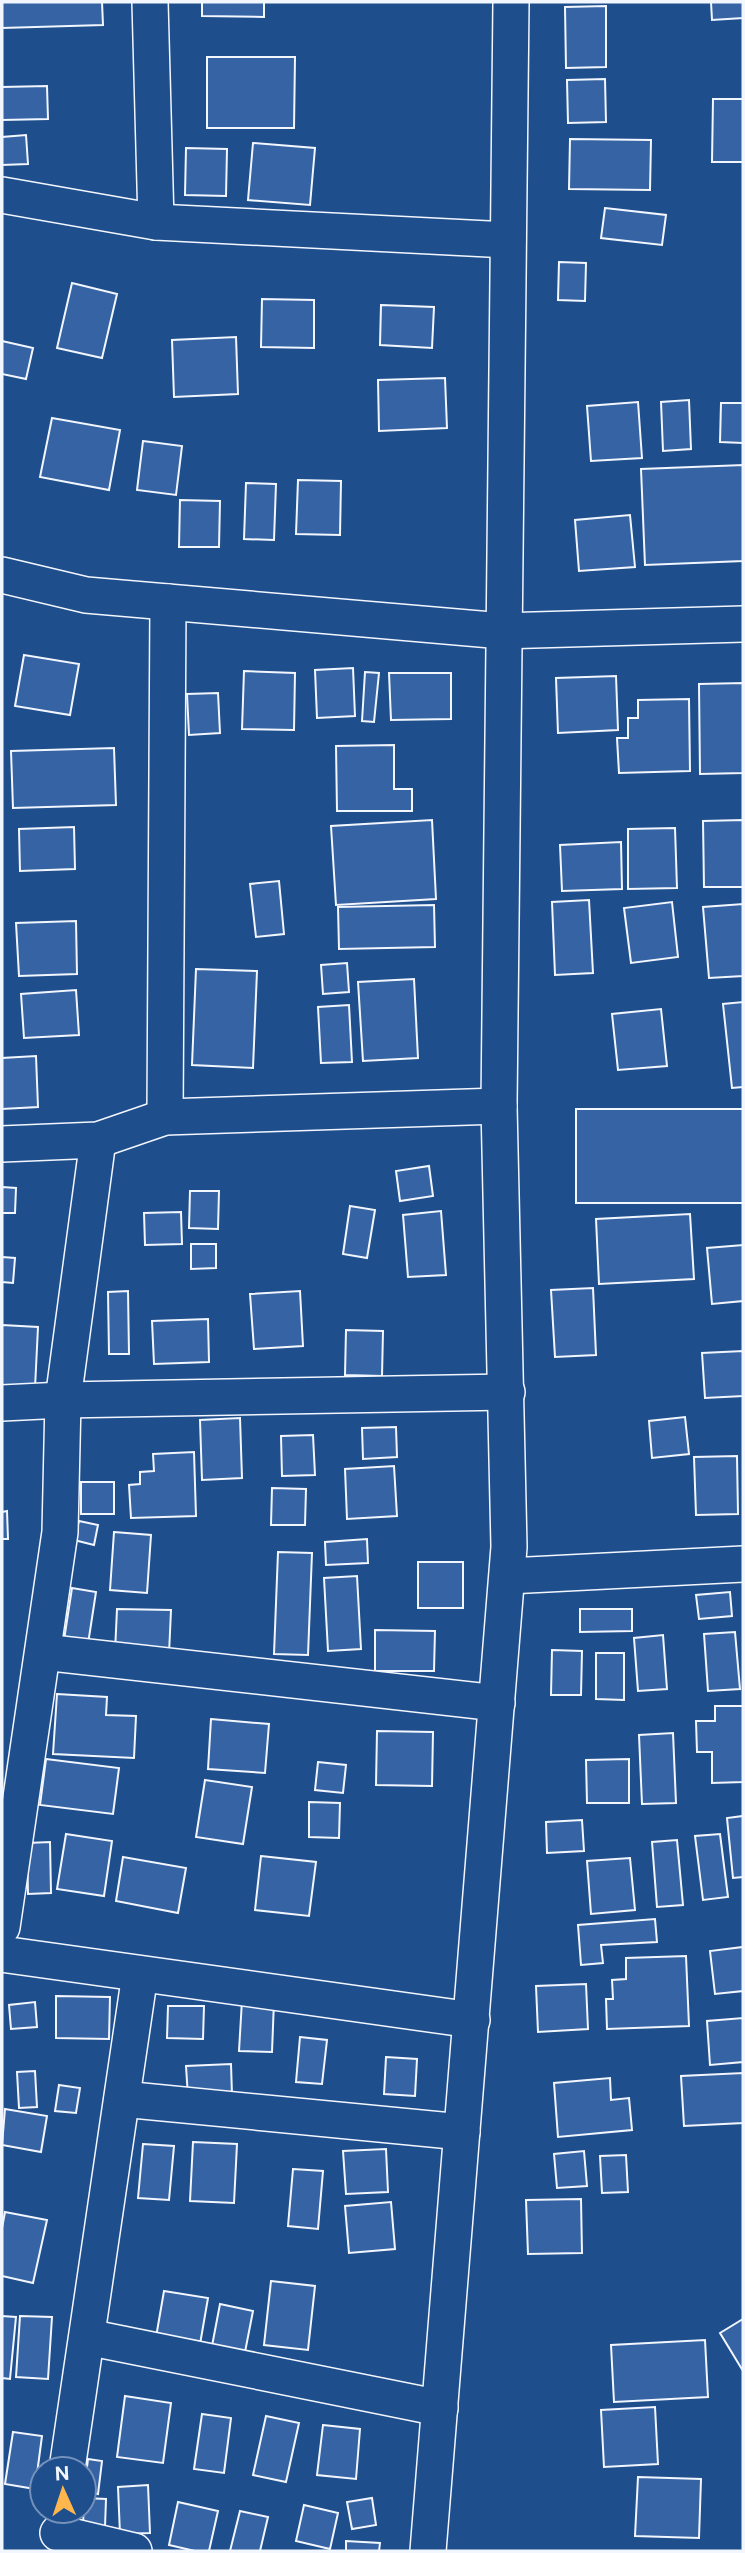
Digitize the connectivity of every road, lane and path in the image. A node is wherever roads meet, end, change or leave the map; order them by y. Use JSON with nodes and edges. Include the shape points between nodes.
{"nodes":[{"id":1,"x":150,"y":2,"type":"edge"},
{"id":2,"x":511,"y":2,"type":"edge"},
{"id":3,"x":2,"y":195,"type":"edge"},
{"id":4,"x":156,"y":222,"type":"junction"},
{"id":5,"x":508,"y":240,"type":"junction"},
{"id":6,"x":2,"y":575,"type":"edge"},
{"id":7,"x":168,"y":602,"type":"junction"},
{"id":8,"x":743,"y":624,"type":"edge"},
{"id":9,"x":503,"y":631,"type":"junction"},
{"id":10,"x":499,"y":1106,"type":"junction"},
{"id":11,"x":165,"y":1117,"type":"junction"},
{"id":12,"x":98,"y":1140,"type":"junction"},
{"id":13,"x":2,"y":1144,"type":"edge"},
{"id":14,"x":507,"y":1392,"type":"junction"},
{"id":15,"x":63,"y":1400,"type":"junction"},
{"id":16,"x":2,"y":1403,"type":"edge"},
{"id":17,"x":743,"y":1564,"type":"edge"},
{"id":18,"x":508,"y":1576,"type":"junction"},
{"id":19,"x":43,"y":1652,"type":"junction"},
{"id":20,"x":497,"y":1703,"type":"junction"},
{"id":21,"x":2,"y":1927,"type":"edge"},
{"id":22,"x":2,"y":1954,"type":"edge"},
{"id":23,"x":140,"y":1973,"type":"junction"},
{"id":24,"x":472,"y":2021,"type":"junction"},
{"id":25,"x":122,"y":2099,"type":"junction"},
{"id":26,"x":462,"y":2132,"type":"junction"},
{"id":27,"x":87,"y":2337,"type":"junction"},
{"id":28,"x":440,"y":2408,"type":"junction"},
{"id":29,"x":69,"y":2455,"type":"edge"},
{"id":30,"x":58,"y":2532,"type":"edge"},
{"id":31,"x":134,"y":2551,"type":"edge"},
{"id":32,"x":428,"y":2551,"type":"edge"}],
"edges":[{"from":1,"to":4,"type":"street"},
{"from":2,"to":5,"type":"street"},
{"from":3,"to":4,"type":"street"},
{"from":4,"to":5,"type":"street"},
{"from":5,"to":9,"type":"street"},
{"from":6,"to":7,"type":"street","via":[[86,595]]},
{"from":7,"to":9,"type":"street"},
{"from":7,"to":11,"type":"street"},
{"from":8,"to":9,"type":"street"},
{"from":9,"to":10,"type":"street"},
{"from":10,"to":11,"type":"street"},
{"from":10,"to":14,"type":"street"},
{"from":11,"to":12,"type":"street"},
{"from":12,"to":13,"type":"street"},
{"from":12,"to":15,"type":"street"},
{"from":14,"to":15,"type":"street"},
{"from":14,"to":18,"type":"street"},
{"from":15,"to":16,"type":"street"},
{"from":15,"to":19,"type":"street","via":[[61,1532]]},
{"from":17,"to":18,"type":"street"},
{"from":18,"to":20,"type":"street"},
{"from":19,"to":20,"type":"street"},
{"from":19,"to":21,"type":"street"},
{"from":20,"to":24,"type":"street"},
{"from":22,"to":23,"type":"street"},
{"from":23,"to":24,"type":"street"},
{"from":23,"to":25,"type":"street"},
{"from":24,"to":26,"type":"street"},
{"from":25,"to":26,"type":"street"},
{"from":25,"to":27,"type":"street"},
{"from":26,"to":28,"type":"street"},
{"from":27,"to":28,"type":"street"},
{"from":27,"to":29,"type":"street"},
{"from":28,"to":32,"type":"street"},
{"from":30,"to":31,"type":"street"}]}
